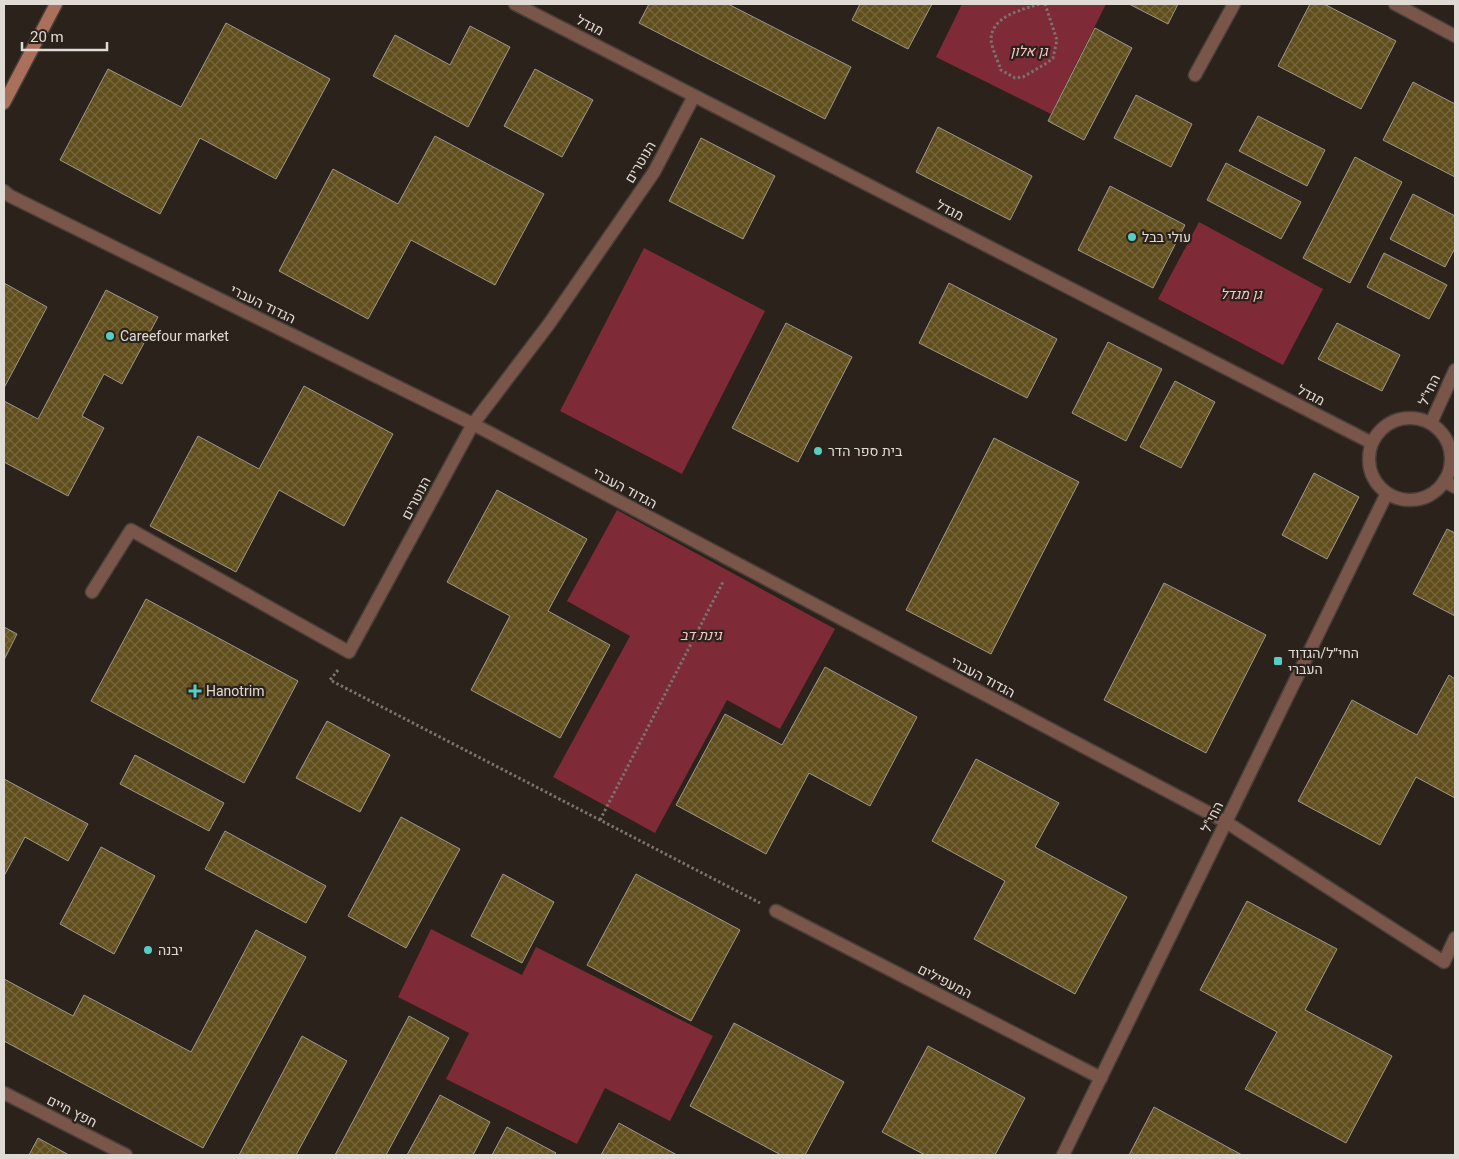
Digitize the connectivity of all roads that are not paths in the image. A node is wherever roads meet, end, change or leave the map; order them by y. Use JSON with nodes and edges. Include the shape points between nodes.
{"nodes":[{"id":1,"x":56,"y":4,"type":"edge"},
{"id":2,"x":515,"y":4,"type":"edge"},
{"id":3,"x":1234,"y":4,"type":"edge"},
{"id":4,"x":1394,"y":4,"type":"edge"},
{"id":5,"x":1455,"y":36,"type":"edge"},
{"id":6,"x":1195,"y":75,"type":"dead end"},
{"id":7,"x":694,"y":96,"type":"junction"},
{"id":8,"x":4,"y":103,"type":"edge"},
{"id":9,"x":4,"y":191,"type":"edge"},
{"id":10,"x":1455,"y":370,"type":"edge"},
{"id":11,"x":1431,"y":423,"type":"junction"},
{"id":12,"x":473,"y":424,"type":"junction"},
{"id":13,"x":1372,"y":443,"type":"junction"},
{"id":14,"x":1450,"y":483,"type":"edge"},
{"id":15,"x":1388,"y":493,"type":"junction"},
{"id":16,"x":92,"y":592,"type":"dead end"},
{"id":17,"x":1226,"y":822,"type":"junction"},
{"id":18,"x":776,"y":911,"type":"road end"},
{"id":19,"x":1455,"y":938,"type":"edge"},
{"id":20,"x":1101,"y":1078,"type":"junction"},
{"id":21,"x":4,"y":1093,"type":"edge"},
{"id":22,"x":126,"y":1155,"type":"edge"},
{"id":23,"x":1063,"y":1155,"type":"edge"}],
"edges":[{"from":1,"to":8,"type":"main road"},
{"from":2,"to":7,"type":"street","name":"מגדל"},
{"from":3,"to":6,"type":"street"},
{"from":4,"to":5,"type":"street"},
{"from":7,"to":12,"type":"street","name":"הנוטרים","via":[[648,180],[549,324]]},
{"from":7,"to":13,"type":"street","name":"מגדל"},
{"from":9,"to":12,"type":"street","name":"הגדוד העברי"},
{"from":10,"to":11,"type":"street","name":"החי\"ל"},
{"from":11,"to":13,"type":"street","via":[[1418,418],[1391,422]]},
{"from":11,"to":14,"type":"street","via":[[1448,443]]},
{"from":12,"to":16,"type":"street","name":"הנוטרים","via":[[350,652],[131,530]]},
{"from":12,"to":17,"type":"street","name":"הגדוד העברי"},
{"from":13,"to":15,"type":"street","via":[[1371,471],[1377,484]]},
{"from":14,"to":15,"type":"street","via":[[1412,500]]},
{"from":15,"to":17,"type":"street","name":"החי\"ל"},
{"from":17,"to":19,"type":"street","name":"הגדוד העברי","via":[[1444,962]]},
{"from":17,"to":20,"type":"street","name":"החי\"ל"},
{"from":18,"to":20,"type":"street","name":"המעפילים"},
{"from":20,"to":23,"type":"street","name":"החי\"ל"},
{"from":21,"to":22,"type":"street","name":"חפץ חיים"}]}
